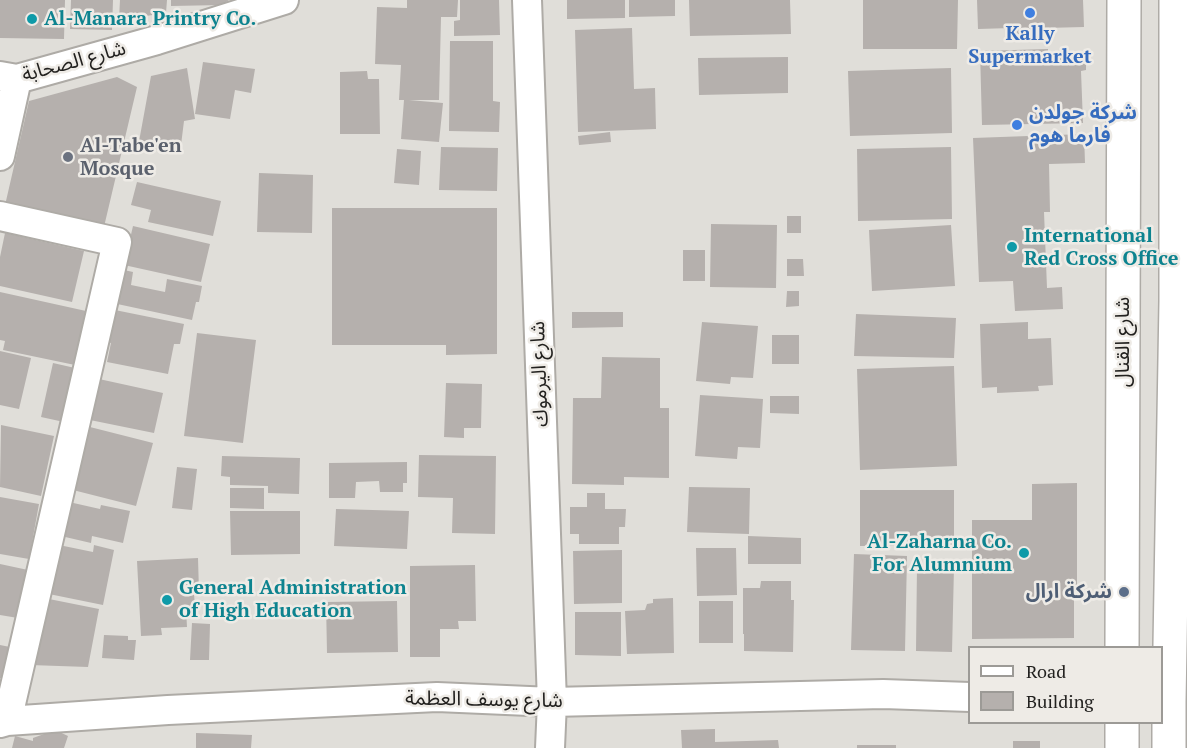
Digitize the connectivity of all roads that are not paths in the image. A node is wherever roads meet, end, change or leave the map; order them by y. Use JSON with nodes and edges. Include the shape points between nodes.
{"nodes":[{"id":1,"x":284,"y":0,"type":"edge"},
{"id":2,"x":527,"y":0,"type":"edge"},
{"id":3,"x":1124,"y":0,"type":"edge"},
{"id":4,"x":1176,"y":0,"type":"edge"},
{"id":5,"x":257,"y":5,"type":"edge"},
{"id":6,"x":9,"y":77,"type":"edge"},
{"id":7,"x":0,"y":156,"type":"edge"},
{"id":8,"x":0,"y":216,"type":"edge"},
{"id":9,"x":1181,"y":301,"type":"edge"},
{"id":10,"x":1122,"y":646,"type":"edge"},
{"id":11,"x":968,"y":697,"type":"edge"},
{"id":12,"x":552,"y":702,"type":"junction"},
{"id":13,"x":1172,"y":702,"type":"edge"},
{"id":14,"x":3,"y":722,"type":"edge"},
{"id":15,"x":1122,"y":724,"type":"edge"},
{"id":16,"x":550,"y":748,"type":"edge"},
{"id":17,"x":1122,"y":748,"type":"edge"},
{"id":18,"x":1169,"y":748,"type":"edge"}],
"edges":[{"from":1,"to":5,"type":"street","name":"شارع الصحابة"},
{"from":2,"to":12,"type":"street","name":"شارع اليرموك"},
{"from":3,"to":10,"type":"main road","name":"شارع القنال"},
{"from":4,"to":9,"type":"main road"},
{"from":5,"to":6,"type":"street","name":"شارع الصحابة","via":[[157,40]]},
{"from":6,"to":7,"type":"street"},
{"from":8,"to":14,"type":"street","via":[[117,242]]},
{"from":9,"to":13,"type":"main road"},
{"from":11,"to":12,"type":"street","name":"شارع يوسف العظمة","via":[[883,694]]},
{"from":12,"to":14,"type":"street","name":"شارع يوسف العظمة","via":[[437,696]]},
{"from":12,"to":16,"type":"street","name":"شارع اليرموك"},
{"from":13,"to":18,"type":"main road"},
{"from":15,"to":17,"type":"main road"}]}
